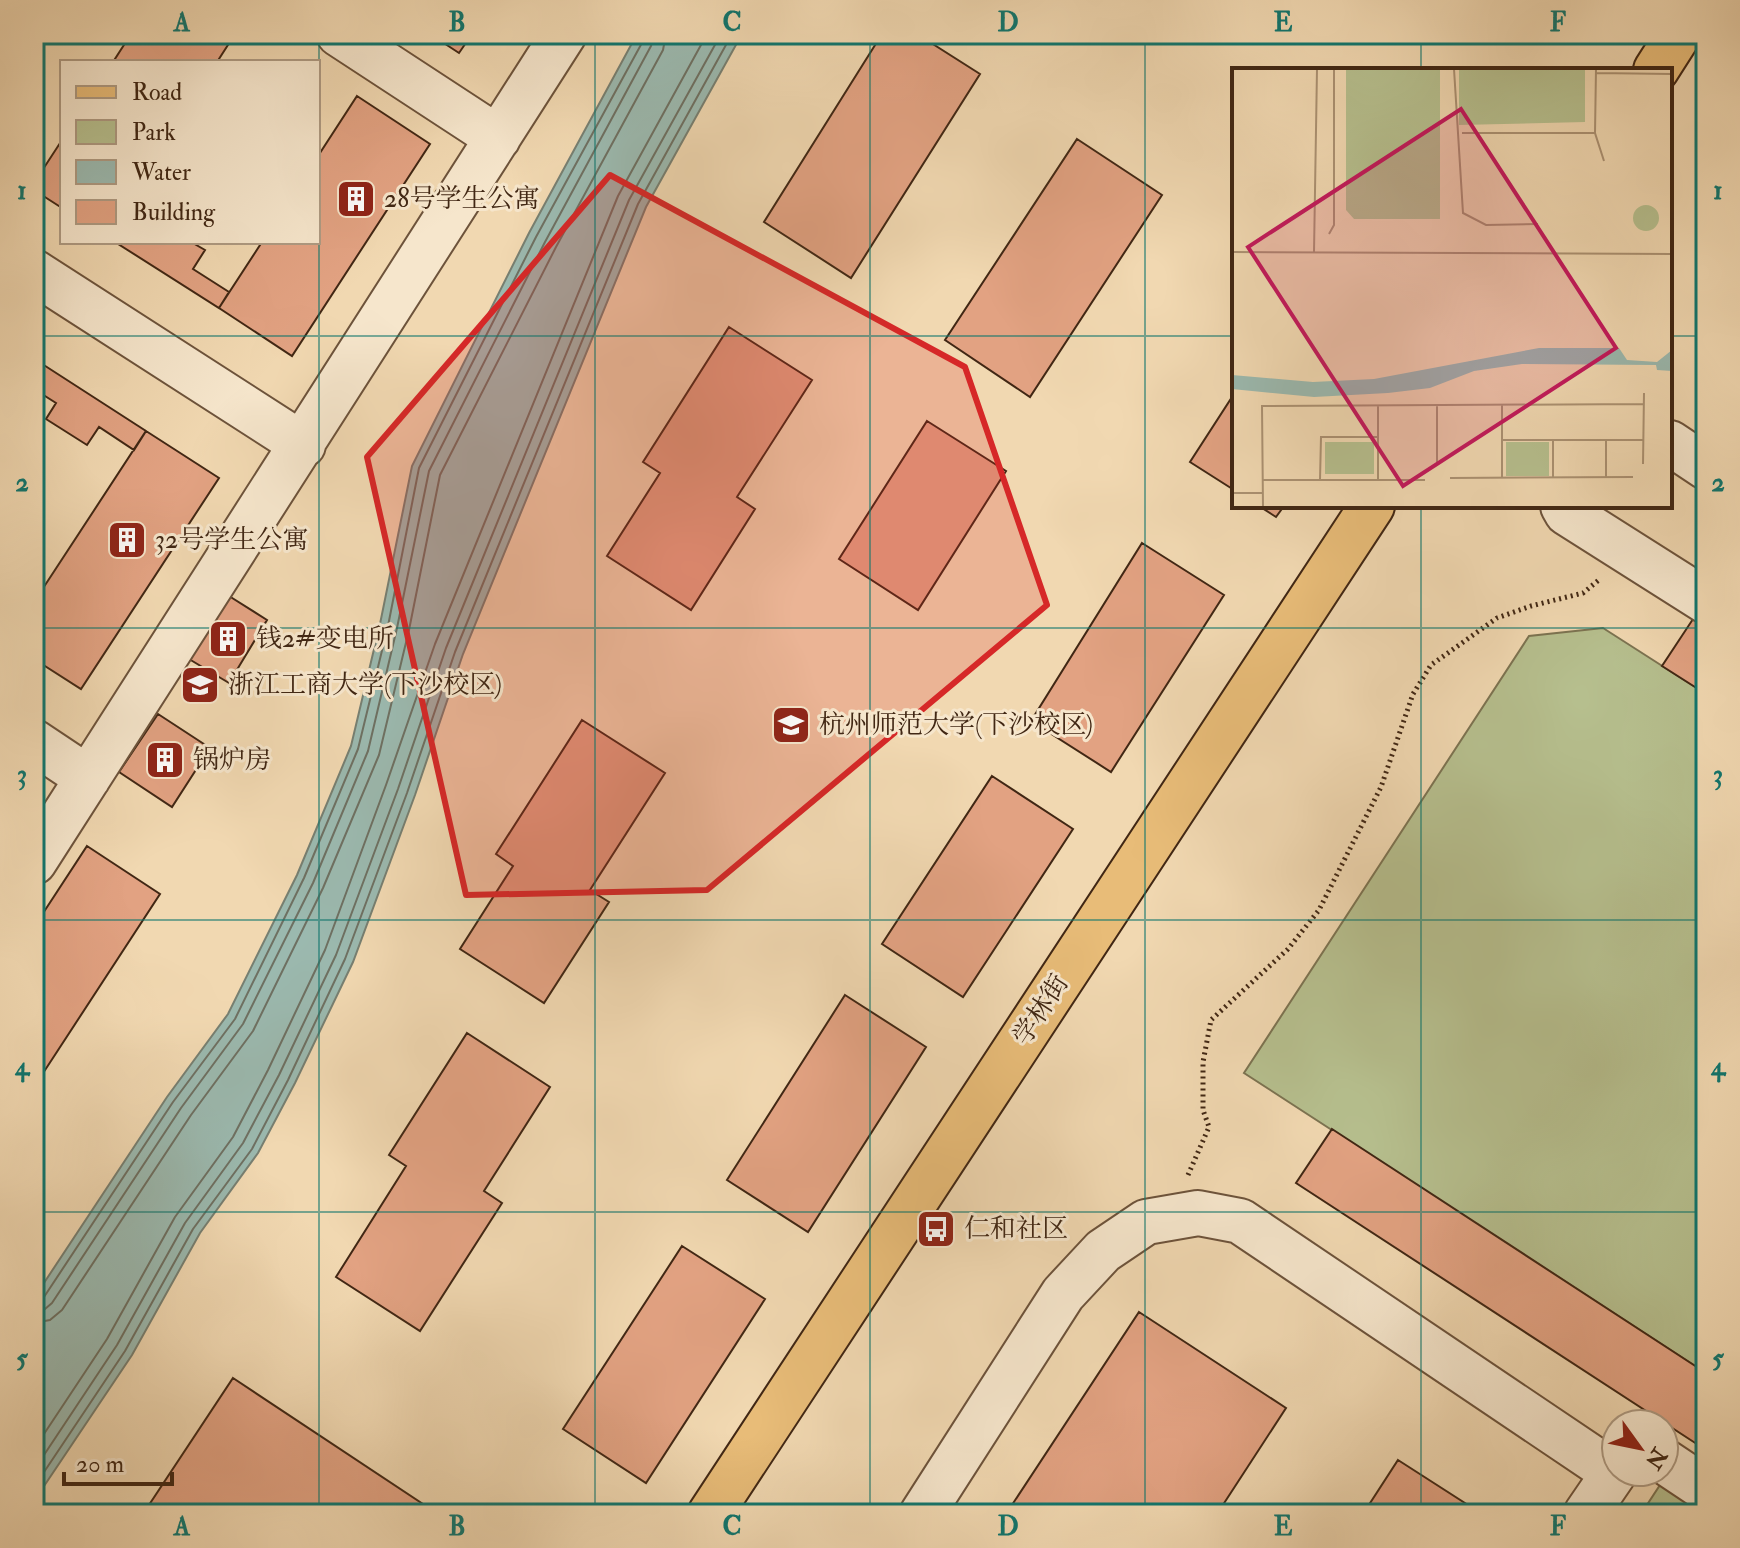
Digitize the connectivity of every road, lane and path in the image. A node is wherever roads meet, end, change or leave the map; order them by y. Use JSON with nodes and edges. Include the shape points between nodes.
{"nodes":[{"id":1,"x":339,"y":34,"type":"edge"},
{"id":2,"x":564,"y":34,"type":"edge"},
{"id":3,"x":1679,"y":34,"type":"edge"},
{"id":4,"x":1657,"y":68,"type":"edge"},
{"id":5,"x":498,"y":138,"type":"junction"},
{"id":6,"x":34,"y":272,"type":"edge"},
{"id":7,"x":1672,"y":444,"type":"edge"},
{"id":8,"x":303,"y":445,"type":"junction"},
{"id":9,"x":1706,"y":467,"type":"edge"},
{"id":10,"x":1371,"y":508,"type":"edge"},
{"id":11,"x":1564,"y":508,"type":"edge"},
{"id":12,"x":1631,"y":554,"type":"junction"},
{"id":13,"x":1706,"y":601,"type":"edge"},
{"id":14,"x":34,"y":742,"type":"edge"},
{"id":15,"x":88,"y":778,"type":"junction"},
{"id":16,"x":34,"y":862,"type":"edge"},
{"id":17,"x":1168,"y":1218,"type":"junction"},
{"id":18,"x":1600,"y":1461,"type":"edge"},
{"id":19,"x":1680,"y":1472,"type":"edge"},
{"id":20,"x":1604,"y":1488,"type":"edge"},
{"id":21,"x":1706,"y":1489,"type":"edge"},
{"id":22,"x":710,"y":1514,"type":"edge"},
{"id":23,"x":922,"y":1514,"type":"edge"},
{"id":24,"x":1586,"y":1514,"type":"edge"}],
"edges":[{"from":1,"to":5,"type":"street"},
{"from":2,"to":5,"type":"street"},
{"from":3,"to":4,"type":"main road"},
{"from":5,"to":8,"type":"street"},
{"from":6,"to":8,"type":"street"},
{"from":7,"to":9,"type":"street"},
{"from":8,"to":15,"type":"street"},
{"from":10,"to":22,"type":"main road","name":"学林街"},
{"from":11,"to":12,"type":"street"},
{"from":12,"to":13,"type":"street"},
{"from":12,"to":17,"type":"path","via":[[1583,593],[1497,618],[1431,665],[1413,694],[1381,787],[1319,910],[1288,949],[1211,1020],[1203,1062],[1203,1110],[1209,1127]]},
{"from":14,"to":15,"type":"street"},
{"from":15,"to":16,"type":"street"},
{"from":17,"to":18,"type":"street","via":[[1198,1213],[1240,1221]]},
{"from":17,"to":23,"type":"street","via":[[1146,1222],[1103,1251],[1063,1294]]},
{"from":19,"to":21,"type":"street"},
{"from":20,"to":24,"type":"street"}]}
